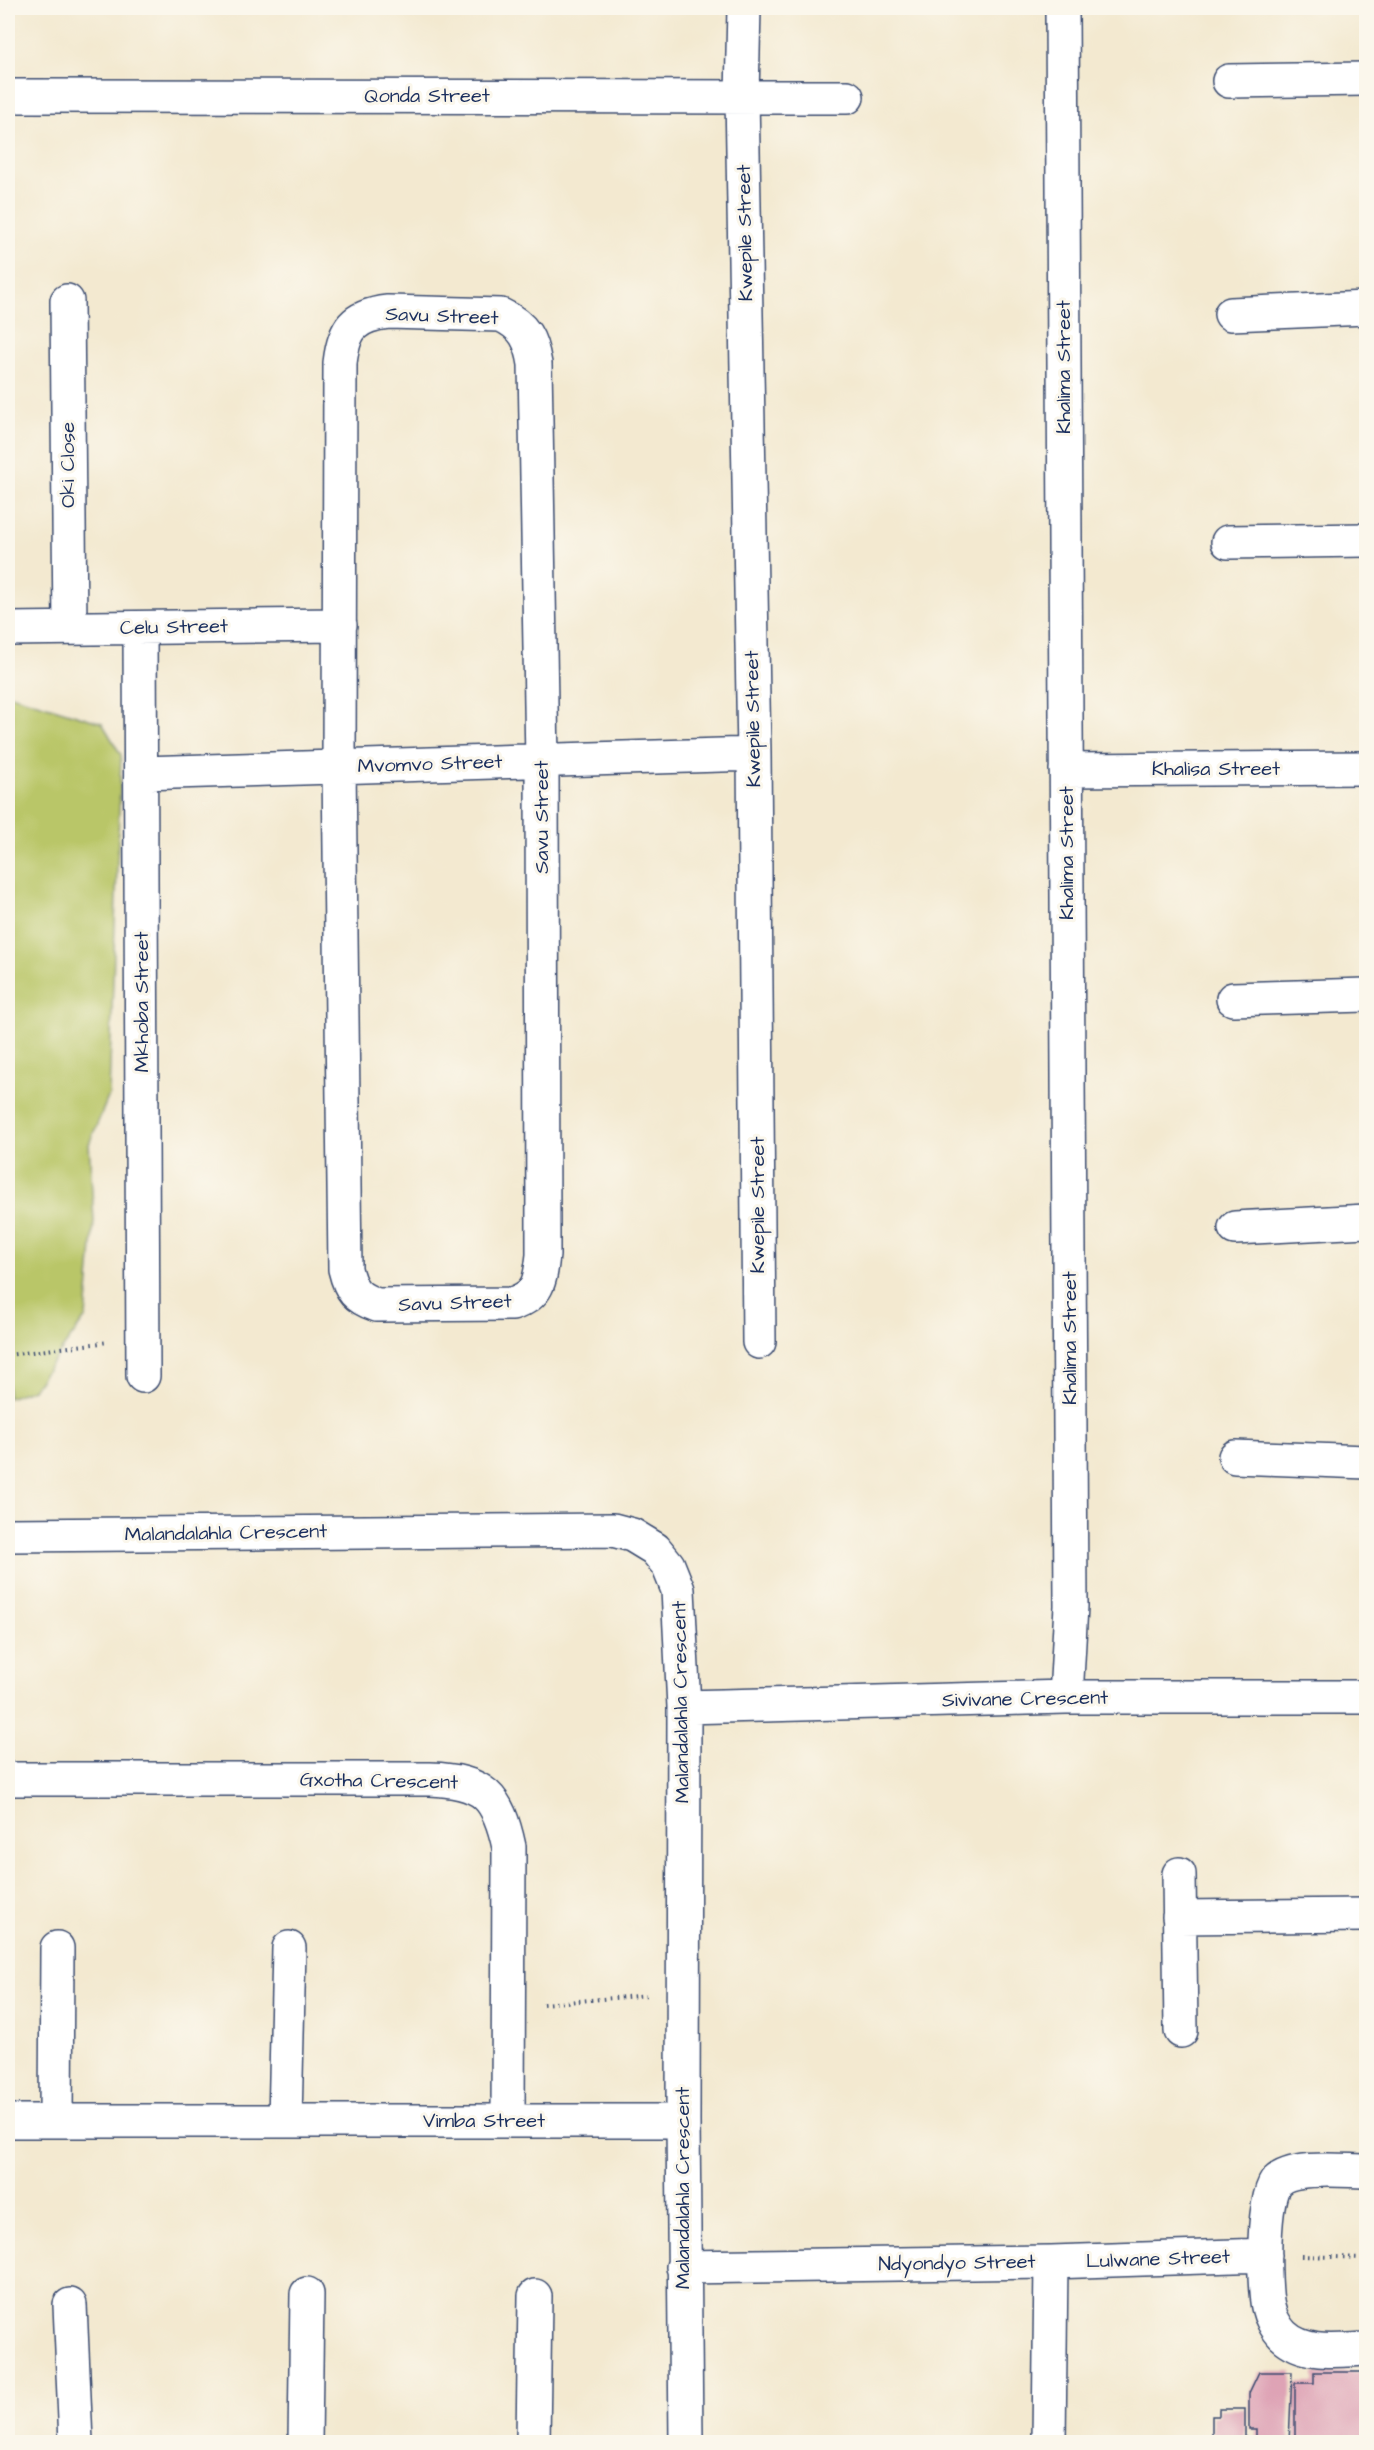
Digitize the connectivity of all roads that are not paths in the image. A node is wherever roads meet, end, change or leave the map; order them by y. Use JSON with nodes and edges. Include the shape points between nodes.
{"nodes":[{"id":1,"x":744,"y":8,"type":"edge"},
{"id":2,"x":1062,"y":8,"type":"edge"},
{"id":3,"x":1366,"y":79,"type":"edge"},
{"id":4,"x":1229,"y":81,"type":"dead end"},
{"id":5,"x":8,"y":96,"type":"edge"},
{"id":6,"x":742,"y":96,"type":"junction"},
{"id":7,"x":847,"y":97,"type":"dead end"},
{"id":8,"x":67,"y":302,"type":"dead end"},
{"id":9,"x":1366,"y":308,"type":"edge"},
{"id":10,"x":1231,"y":314,"type":"dead end"},
{"id":11,"x":1366,"y":540,"type":"edge"},
{"id":12,"x":1228,"y":542,"type":"dead end"},
{"id":13,"x":340,"y":625,"type":"junction"},
{"id":14,"x":140,"y":627,"type":"junction"},
{"id":15,"x":8,"y":628,"type":"edge"},
{"id":16,"x":70,"y":628,"type":"junction"},
{"id":17,"x":754,"y":754,"type":"junction"},
{"id":18,"x":542,"y":761,"type":"junction"},
{"id":19,"x":339,"y":767,"type":"junction"},
{"id":20,"x":1366,"y":768,"type":"edge"},
{"id":21,"x":1066,"y":770,"type":"junction"},
{"id":22,"x":142,"y":773,"type":"junction"},
{"id":23,"x":1366,"y":994,"type":"edge"},
{"id":24,"x":1233,"y":999,"type":"dead end"},
{"id":25,"x":1366,"y":1221,"type":"edge"},
{"id":26,"x":1235,"y":1228,"type":"dead end"},
{"id":27,"x":759,"y":1342,"type":"dead end"},
{"id":28,"x":143,"y":1376,"type":"dead end"},
{"id":29,"x":1235,"y":1456,"type":"dead end"},
{"id":30,"x":1366,"y":1462,"type":"edge"},
{"id":31,"x":8,"y":1535,"type":"edge"},
{"id":32,"x":1066,"y":1697,"type":"junction"},
{"id":33,"x":1366,"y":1697,"type":"edge"},
{"id":34,"x":684,"y":1707,"type":"junction"},
{"id":35,"x":8,"y":1779,"type":"edge"},
{"id":36,"x":1179,"y":1874,"type":"dead end"},
{"id":37,"x":1366,"y":1915,"type":"edge"},
{"id":38,"x":1179,"y":1917,"type":"junction"},
{"id":39,"x":57,"y":1948,"type":"dead end"},
{"id":40,"x":289,"y":1948,"type":"dead end"},
{"id":41,"x":1181,"y":2031,"type":"dead end"},
{"id":42,"x":8,"y":2121,"type":"edge"},
{"id":43,"x":56,"y":2121,"type":"junction"},
{"id":44,"x":285,"y":2121,"type":"junction"},
{"id":45,"x":508,"y":2121,"type":"junction"},
{"id":46,"x":683,"y":2121,"type":"junction"},
{"id":47,"x":1366,"y":2170,"type":"edge"},
{"id":48,"x":1264,"y":2255,"type":"junction"},
{"id":49,"x":1051,"y":2262,"type":"junction"},
{"id":50,"x":683,"y":2267,"type":"junction"},
{"id":51,"x":307,"y":2295,"type":"dead end"},
{"id":52,"x":534,"y":2296,"type":"dead end"},
{"id":53,"x":70,"y":2305,"type":"dead end"},
{"id":54,"x":1366,"y":2349,"type":"edge"},
{"id":55,"x":76,"y":2442,"type":"edge"},
{"id":56,"x":305,"y":2442,"type":"edge"},
{"id":57,"x":533,"y":2442,"type":"edge"},
{"id":58,"x":686,"y":2442,"type":"edge"},
{"id":59,"x":1049,"y":2442,"type":"edge"}],
"edges":[{"from":1,"to":6,"type":"street","name":"Kwepile Street"},
{"from":2,"to":21,"type":"street","name":"Khalima Street"},
{"from":3,"to":4,"type":"street"},
{"from":5,"to":6,"type":"street","name":"Qonda Street"},
{"from":6,"to":7,"type":"street","name":"Qonda Street"},
{"from":6,"to":17,"type":"street","name":"Kwepile Street"},
{"from":8,"to":16,"type":"street","name":"Oki Close"},
{"from":9,"to":10,"type":"street"},
{"from":11,"to":12,"type":"street"},
{"from":13,"to":14,"type":"street","name":"Celu Street"},
{"from":13,"to":18,"type":"street","name":"Savu Street","via":[[342,341],[348,331],[370,314],[388,312],[501,315],[515,322],[532,345],[534,364]]},
{"from":13,"to":19,"type":"street","name":"Savu Street"},
{"from":14,"to":16,"type":"street","name":"Celu Street"},
{"from":14,"to":22,"type":"street","name":"Mkhoba Street"},
{"from":15,"to":16,"type":"street","name":"Celu Street"},
{"from":17,"to":18,"type":"street","name":"Mvomvo Street"},
{"from":17,"to":27,"type":"street","name":"Kwepile Street"},
{"from":18,"to":19,"type":"street","name":"Mvomvo Street"},
{"from":18,"to":19,"type":"street","name":"Savu Street","via":[[543,1255],[537,1287],[526,1299],[494,1306],[377,1305],[352,1292],[348,1281],[344,1247]]},
{"from":19,"to":22,"type":"street","name":"Mvomvo Street"},
{"from":20,"to":21,"type":"street","name":"Khalisa Street"},
{"from":21,"to":32,"type":"street","name":"Khalima Street","via":[[1071,1594]]},
{"from":22,"to":28,"type":"street","name":"Mkhoba Street"},
{"from":23,"to":24,"type":"street"},
{"from":25,"to":26,"type":"street"},
{"from":29,"to":30,"type":"street"},
{"from":31,"to":34,"type":"street","name":"Malandalahla Crescent","via":[[613,1530],[632,1535],[655,1549],[677,1584]]},
{"from":32,"to":33,"type":"street","name":"Sivivane Crescent"},
{"from":32,"to":34,"type":"street","name":"Sivivane Crescent"},
{"from":34,"to":46,"type":"street","name":"Malandalahla Crescent"},
{"from":35,"to":45,"type":"street","name":"Gxotha Crescent","via":[[430,1779],[469,1784],[482,1791],[503,1818],[509,1847]]},
{"from":36,"to":38,"type":"street"},
{"from":37,"to":38,"type":"street"},
{"from":38,"to":41,"type":"street"},
{"from":39,"to":43,"type":"street"},
{"from":40,"to":44,"type":"street"},
{"from":42,"to":43,"type":"street","name":"Vimba Street"},
{"from":43,"to":44,"type":"street","name":"Vimba Street"},
{"from":44,"to":45,"type":"street","name":"Vimba Street"},
{"from":45,"to":46,"type":"street","name":"Vimba Street"},
{"from":46,"to":50,"type":"street","name":"Malandalahla Crescent"},
{"from":47,"to":48,"type":"street","via":[[1296,2172],[1277,2181],[1270,2192]]},
{"from":48,"to":49,"type":"street","name":"Lulwane Street"},
{"from":48,"to":54,"type":"street","via":[[1268,2308],[1284,2335],[1309,2349]]},
{"from":49,"to":50,"type":"street","name":"Ndyondyo Street"},
{"from":49,"to":59,"type":"street","name":"Ndyondyo Street"},
{"from":50,"to":58,"type":"street","name":"Malandalahla Crescent"},
{"from":51,"to":56,"type":"street"},
{"from":52,"to":57,"type":"street"},
{"from":53,"to":55,"type":"street"}]}
